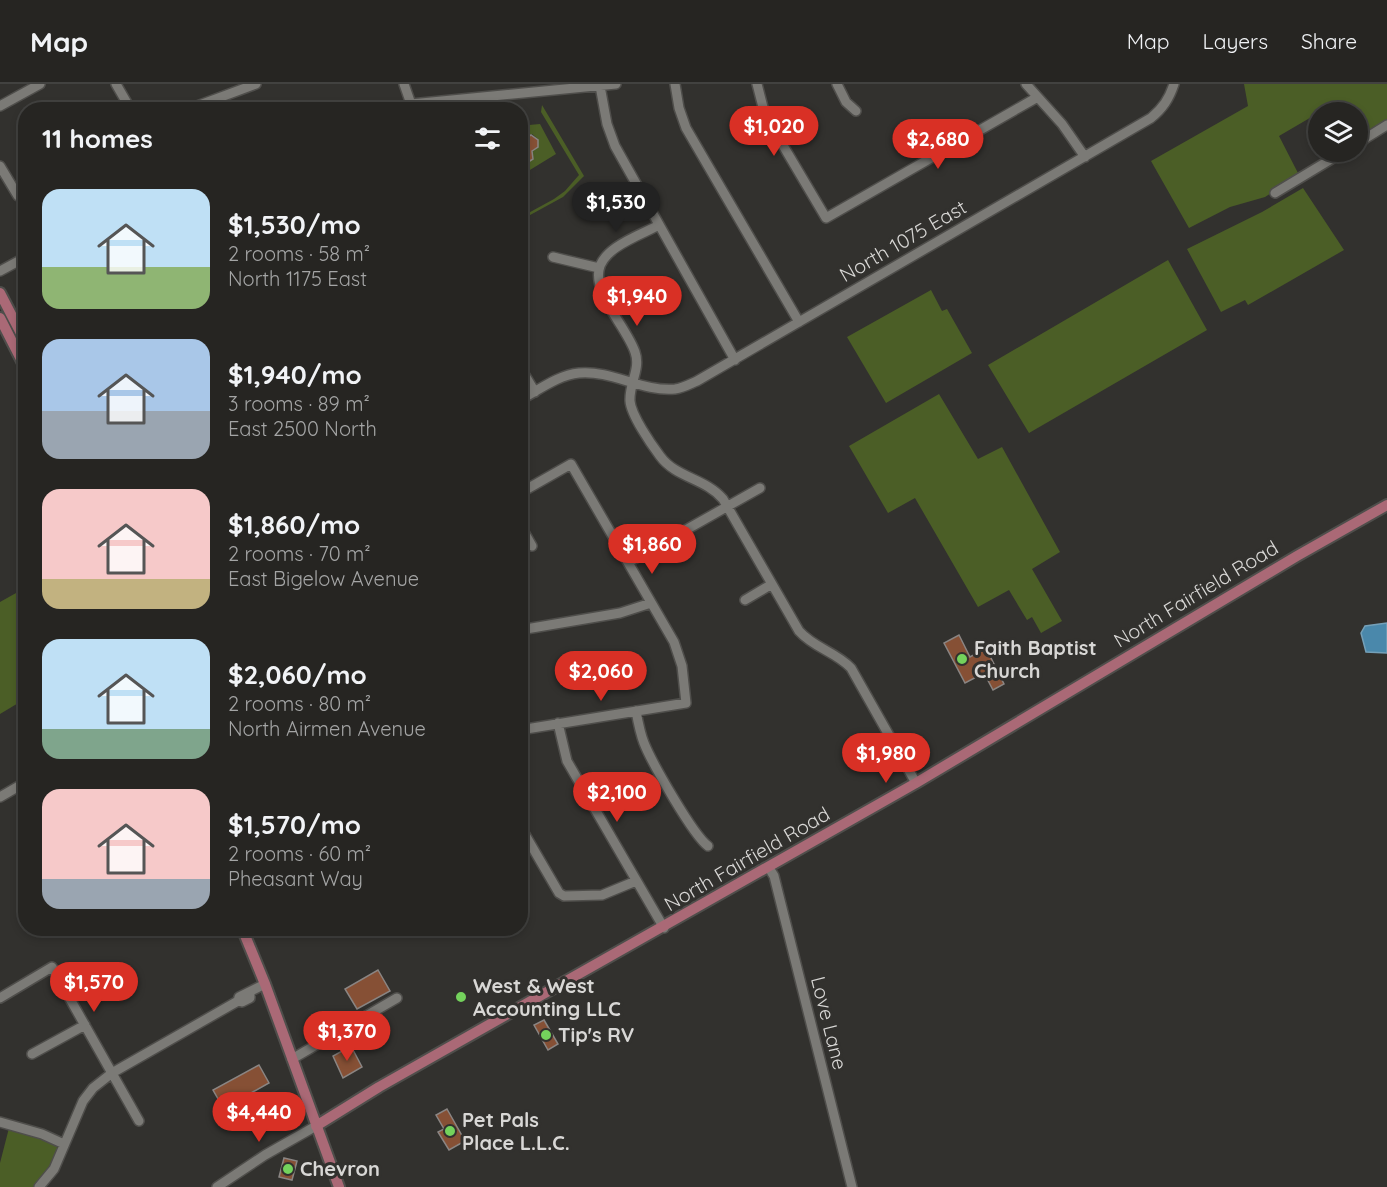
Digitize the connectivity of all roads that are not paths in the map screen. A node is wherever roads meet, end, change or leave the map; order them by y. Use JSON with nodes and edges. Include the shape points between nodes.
{"nodes":[{"id":1,"x":40,"y":84,"type":"edge"},
{"id":2,"x":116,"y":84,"type":"edge"},
{"id":3,"x":256,"y":84,"type":"edge"},
{"id":4,"x":405,"y":84,"type":"edge"},
{"id":5,"x":616,"y":84,"type":"edge"},
{"id":6,"x":675,"y":84,"type":"edge"},
{"id":7,"x":757,"y":84,"type":"edge"},
{"id":8,"x":837,"y":84,"type":"edge"},
{"id":9,"x":1026,"y":84,"type":"edge"},
{"id":10,"x":1174,"y":84,"type":"edge"},
{"id":11,"x":600,"y":86,"type":"junction"},
{"id":12,"x":540,"y":88,"type":"edge"},
{"id":13,"x":1036,"y":98,"type":"junction"},
{"id":14,"x":126,"y":102,"type":"edge"},
{"id":15,"x":208,"y":102,"type":"edge"},
{"id":16,"x":410,"y":102,"type":"edge"},
{"id":17,"x":427,"y":102,"type":"edge"},
{"id":18,"x":0,"y":106,"type":"edge"},
{"id":19,"x":856,"y":111,"type":"dead end"},
{"id":20,"x":1387,"y":125,"type":"edge"},
{"id":21,"x":1368,"y":137,"type":"edge"},
{"id":22,"x":1085,"y":157,"type":"junction"},
{"id":23,"x":1326,"y":162,"type":"edge"},
{"id":24,"x":0,"y":166,"type":"edge"},
{"id":25,"x":18,"y":189,"type":"edge"},
{"id":26,"x":1275,"y":193,"type":"dead end"},
{"id":27,"x":659,"y":225,"type":"junction"},
{"id":28,"x":553,"y":257,"type":"dead end"},
{"id":29,"x":18,"y":261,"type":"edge"},
{"id":30,"x":599,"y":268,"type":"junction"},
{"id":31,"x":0,"y":271,"type":"edge"},
{"id":32,"x":0,"y":292,"type":"edge"},
{"id":33,"x":0,"y":318,"type":"edge"},
{"id":34,"x":799,"y":322,"type":"junction"},
{"id":35,"x":18,"y":327,"type":"edge"},
{"id":36,"x":18,"y":353,"type":"edge"},
{"id":37,"x":735,"y":360,"type":"junction"},
{"id":38,"x":528,"y":380,"type":"edge"},
{"id":39,"x":633,"y":384,"type":"junction"},
{"id":40,"x":536,"y":392,"type":"junction"},
{"id":41,"x":528,"y":396,"type":"edge"},
{"id":42,"x":528,"y":488,"type":"edge"},
{"id":43,"x":759,"y":488,"type":"dead end"},
{"id":44,"x":1387,"y":505,"type":"edge"},
{"id":45,"x":727,"y":506,"type":"junction"},
{"id":46,"x":528,"y":539,"type":"edge"},
{"id":47,"x":532,"y":546,"type":"dead end"},
{"id":48,"x":629,"y":562,"type":"junction"},
{"id":49,"x":772,"y":584,"type":"junction"},
{"id":50,"x":745,"y":600,"type":"dead end"},
{"id":51,"x":651,"y":603,"type":"junction"},
{"id":52,"x":528,"y":629,"type":"edge"},
{"id":53,"x":636,"y":711,"type":"junction"},
{"id":54,"x":558,"y":723,"type":"junction"},
{"id":55,"x":528,"y":729,"type":"edge"},
{"id":56,"x":916,"y":783,"type":"junction"},
{"id":57,"x":18,"y":787,"type":"edge"},
{"id":58,"x":0,"y":797,"type":"edge"},
{"id":59,"x":528,"y":840,"type":"edge"},
{"id":60,"x":708,"y":846,"type":"dead end"},
{"id":61,"x":769,"y":868,"type":"junction"},
{"id":62,"x":636,"y":881,"type":"junction"},
{"id":63,"x":664,"y":928,"type":"junction"},
{"id":64,"x":245,"y":936,"type":"edge"},
{"id":65,"x":265,"y":984,"type":"junction"},
{"id":66,"x":0,"y":998,"type":"edge"},
{"id":67,"x":397,"y":998,"type":"dead end"},
{"id":68,"x":85,"y":1025,"type":"junction"},
{"id":69,"x":32,"y":1054,"type":"dead end"},
{"id":70,"x":292,"y":1059,"type":"junction"},
{"id":71,"x":112,"y":1073,"type":"junction"},
{"id":72,"x":139,"y":1121,"type":"dead end"},
{"id":73,"x":0,"y":1122,"type":"edge"},
{"id":74,"x":316,"y":1126,"type":"junction"},
{"id":75,"x":64,"y":1144,"type":"junction"},
{"id":76,"x":39,"y":1187,"type":"edge"},
{"id":77,"x":217,"y":1187,"type":"edge"},
{"id":78,"x":339,"y":1187,"type":"edge"},
{"id":79,"x":852,"y":1187,"type":"edge"}],
"edges":[{"from":1,"to":18,"type":"street"},
{"from":2,"to":14,"type":"street"},
{"from":3,"to":15,"type":"street"},
{"from":4,"to":16,"type":"street"},
{"from":5,"to":11,"type":"street"},
{"from":6,"to":34,"type":"street","via":[[686,128]]},
{"from":7,"to":13,"type":"street","via":[[765,115],[826,218]]},
{"from":8,"to":19,"type":"street"},
{"from":9,"to":13,"type":"street"},
{"from":10,"to":22,"type":"street","name":"North 1075 East","via":[[1162,109]]},
{"from":11,"to":12,"type":"street"},
{"from":11,"to":27,"type":"street","via":[[615,146]]},
{"from":12,"to":17,"type":"street"},
{"from":13,"to":22,"type":"street","via":[[1062,124]]},
{"from":20,"to":21,"type":"street"},
{"from":22,"to":34,"type":"street","name":"North 1075 East"},
{"from":23,"to":26,"type":"street"},
{"from":24,"to":25,"type":"street"},
{"from":27,"to":30,"type":"street","via":[[615,249]]},
{"from":27,"to":37,"type":"street"},
{"from":28,"to":30,"type":"street"},
{"from":29,"to":31,"type":"street"},
{"from":30,"to":39,"type":"street","via":[[602,291],[635,350],[638,362]]},
{"from":32,"to":35,"type":"main road"},
{"from":33,"to":36,"type":"main road"},
{"from":34,"to":37,"type":"street","name":"North 1075 East"},
{"from":37,"to":39,"type":"street","name":"North 1075 East","via":[[677,389]]},
{"from":38,"to":40,"type":"street"},
{"from":39,"to":40,"type":"street","name":"North 1075 East","via":[[601,373],[579,373],[560,378]]},
{"from":39,"to":45,"type":"street","via":[[631,406],[654,448],[670,466],[712,488]]},
{"from":40,"to":41,"type":"street","name":"North 1075 East"},
{"from":42,"to":48,"type":"street","via":[[571,464]]},
{"from":43,"to":45,"type":"street"},
{"from":44,"to":56,"type":"main road","name":"North Fairfield Road"},
{"from":45,"to":48,"type":"street"},
{"from":45,"to":49,"type":"street"},
{"from":46,"to":47,"type":"street"},
{"from":48,"to":51,"type":"street"},
{"from":49,"to":50,"type":"street"},
{"from":49,"to":56,"type":"street","via":[[805,638],[842,658],[850,668]]},
{"from":51,"to":52,"type":"street","via":[[620,614]]},
{"from":51,"to":53,"type":"street","via":[[680,657],[686,702]]},
{"from":53,"to":54,"type":"street"},
{"from":53,"to":60,"type":"street","via":[[650,753],[696,835]]},
{"from":54,"to":55,"type":"street"},
{"from":54,"to":62,"type":"street","via":[[567,761]]},
{"from":56,"to":61,"type":"main road","name":"North Fairfield Road"},
{"from":57,"to":58,"type":"street"},
{"from":59,"to":62,"type":"street","via":[[564,896],[602,895]]},
{"from":61,"to":63,"type":"main road","name":"North Fairfield Road"},
{"from":61,"to":79,"type":"street","name":"Love Lane"},
{"from":62,"to":63,"type":"street"},
{"from":63,"to":74,"type":"main road","name":"North Fairfield Road"},
{"from":64,"to":65,"type":"main road"},
{"from":65,"to":70,"type":"main road"},
{"from":65,"to":71,"type":"street"},
{"from":66,"to":68,"type":"street","via":[[52,967]]},
{"from":67,"to":70,"type":"street"},
{"from":68,"to":69,"type":"street"},
{"from":68,"to":71,"type":"street"},
{"from":70,"to":74,"type":"main road"},
{"from":71,"to":72,"type":"street"},
{"from":71,"to":75,"type":"street","via":[[83,1101]]},
{"from":73,"to":75,"type":"street"},
{"from":74,"to":77,"type":"street","name":"North Fairfield Road"},
{"from":74,"to":78,"type":"main road"},
{"from":75,"to":76,"type":"street","via":[[54,1169]]}]}
